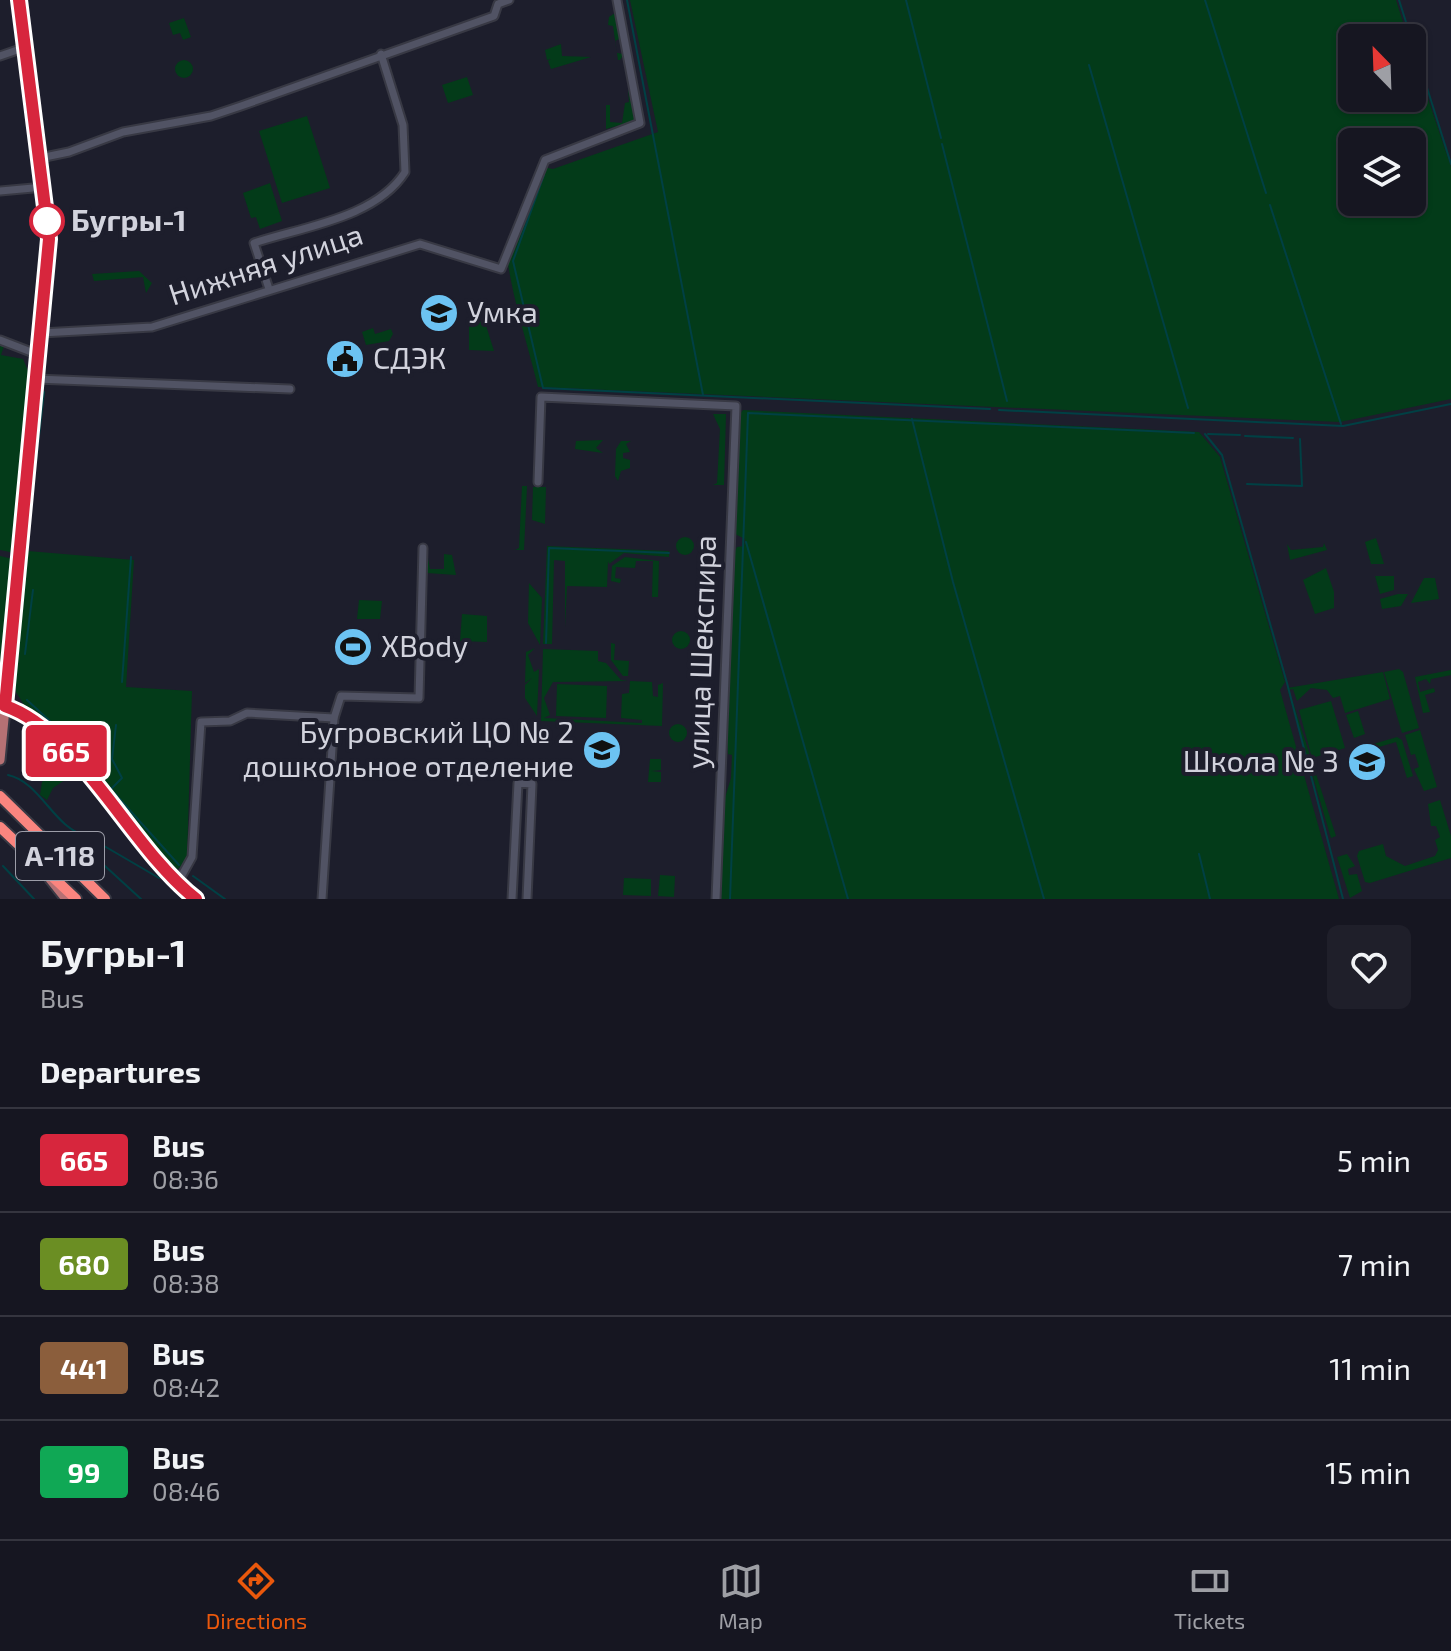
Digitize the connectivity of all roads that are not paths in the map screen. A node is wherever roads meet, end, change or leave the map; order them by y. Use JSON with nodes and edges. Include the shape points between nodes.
{"nodes":[{"id":1,"x":19,"y":0,"type":"edge"},
{"id":2,"x":509,"y":0,"type":"edge"},
{"id":3,"x":617,"y":0,"type":"edge"},
{"id":4,"x":26,"y":47,"type":"junction"},
{"id":5,"x":381,"y":54,"type":"junction"},
{"id":6,"x":0,"y":56,"type":"edge"},
{"id":7,"x":40,"y":158,"type":"junction"},
{"id":8,"x":44,"y":187,"type":"junction"},
{"id":9,"x":0,"y":191,"type":"edge"},
{"id":10,"x":269,"y":289,"type":"junction"},
{"id":11,"x":41,"y":333,"type":"junction"},
{"id":12,"x":0,"y":340,"type":"edge"},
{"id":13,"x":39,"y":355,"type":"junction"},
{"id":14,"x":36,"y":379,"type":"junction"},
{"id":15,"x":290,"y":389,"type":"dead end"},
{"id":16,"x":538,"y":482,"type":"dead end"},
{"id":17,"x":423,"y":548,"type":"dead end"},
{"id":18,"x":5,"y":706,"type":"junction"},
{"id":19,"x":334,"y":718,"type":"junction"},
{"id":20,"x":0,"y":760,"type":"edge"},
{"id":21,"x":0,"y":796,"type":"edge"},
{"id":22,"x":0,"y":827,"type":"edge"},
{"id":23,"x":43,"y":870,"type":"junction"},
{"id":24,"x":177,"y":884,"type":"junction"},
{"id":25,"x":66,"y":899,"type":"edge"},
{"id":26,"x":76,"y":899,"type":"edge"},
{"id":27,"x":105,"y":899,"type":"edge"},
{"id":28,"x":196,"y":899,"type":"edge"},
{"id":29,"x":322,"y":899,"type":"edge"},
{"id":30,"x":512,"y":899,"type":"edge"},
{"id":31,"x":527,"y":899,"type":"edge"},
{"id":32,"x":716,"y":899,"type":"edge"}],
"edges":[{"from":1,"to":4,"type":"main road"},
{"from":2,"to":5,"type":"street","via":[[498,4],[494,16]]},
{"from":3,"to":10,"type":"street","name":"Нижняя улица","via":[[640,123],[545,160],[501,269],[420,244]]},
{"from":4,"to":6,"type":"street"},
{"from":4,"to":7,"type":"main road"},
{"from":5,"to":7,"type":"street","via":[[211,116],[123,132]]},
{"from":5,"to":10,"type":"street","via":[[403,125],[405,172],[364,205],[254,243]]},
{"from":7,"to":8,"type":"main road"},
{"from":8,"to":9,"type":"street"},
{"from":8,"to":11,"type":"main road","via":[[49,239]]},
{"from":10,"to":11,"type":"street","name":"Нижняя улица","via":[[152,327]]},
{"from":11,"to":13,"type":"main road"},
{"from":12,"to":13,"type":"street"},
{"from":13,"to":14,"type":"main road"},
{"from":14,"to":15,"type":"street"},
{"from":14,"to":18,"type":"main road"},
{"from":16,"to":32,"type":"street","name":"улица Шекспира","via":[[541,397],[736,406]]},
{"from":17,"to":19,"type":"street","via":[[419,698],[341,696]]},
{"from":18,"to":20,"type":"main road"},
{"from":18,"to":24,"type":"street","via":[[29,717],[59,743]]},
{"from":19,"to":24,"type":"street","via":[[247,713],[230,721],[201,722],[192,857]]},
{"from":19,"to":29,"type":"street"},
{"from":21,"to":27,"type":"highway","number":"А-118"},
{"from":22,"to":23,"type":"highway","number":"А-118"},
{"from":23,"to":25,"type":"main road"},
{"from":23,"to":26,"type":"highway","number":"А-118"},
{"from":24,"to":28,"type":"street"},
{"from":30,"to":31,"type":"street","via":[[518,783],[524,783],[532,784]]}]}
